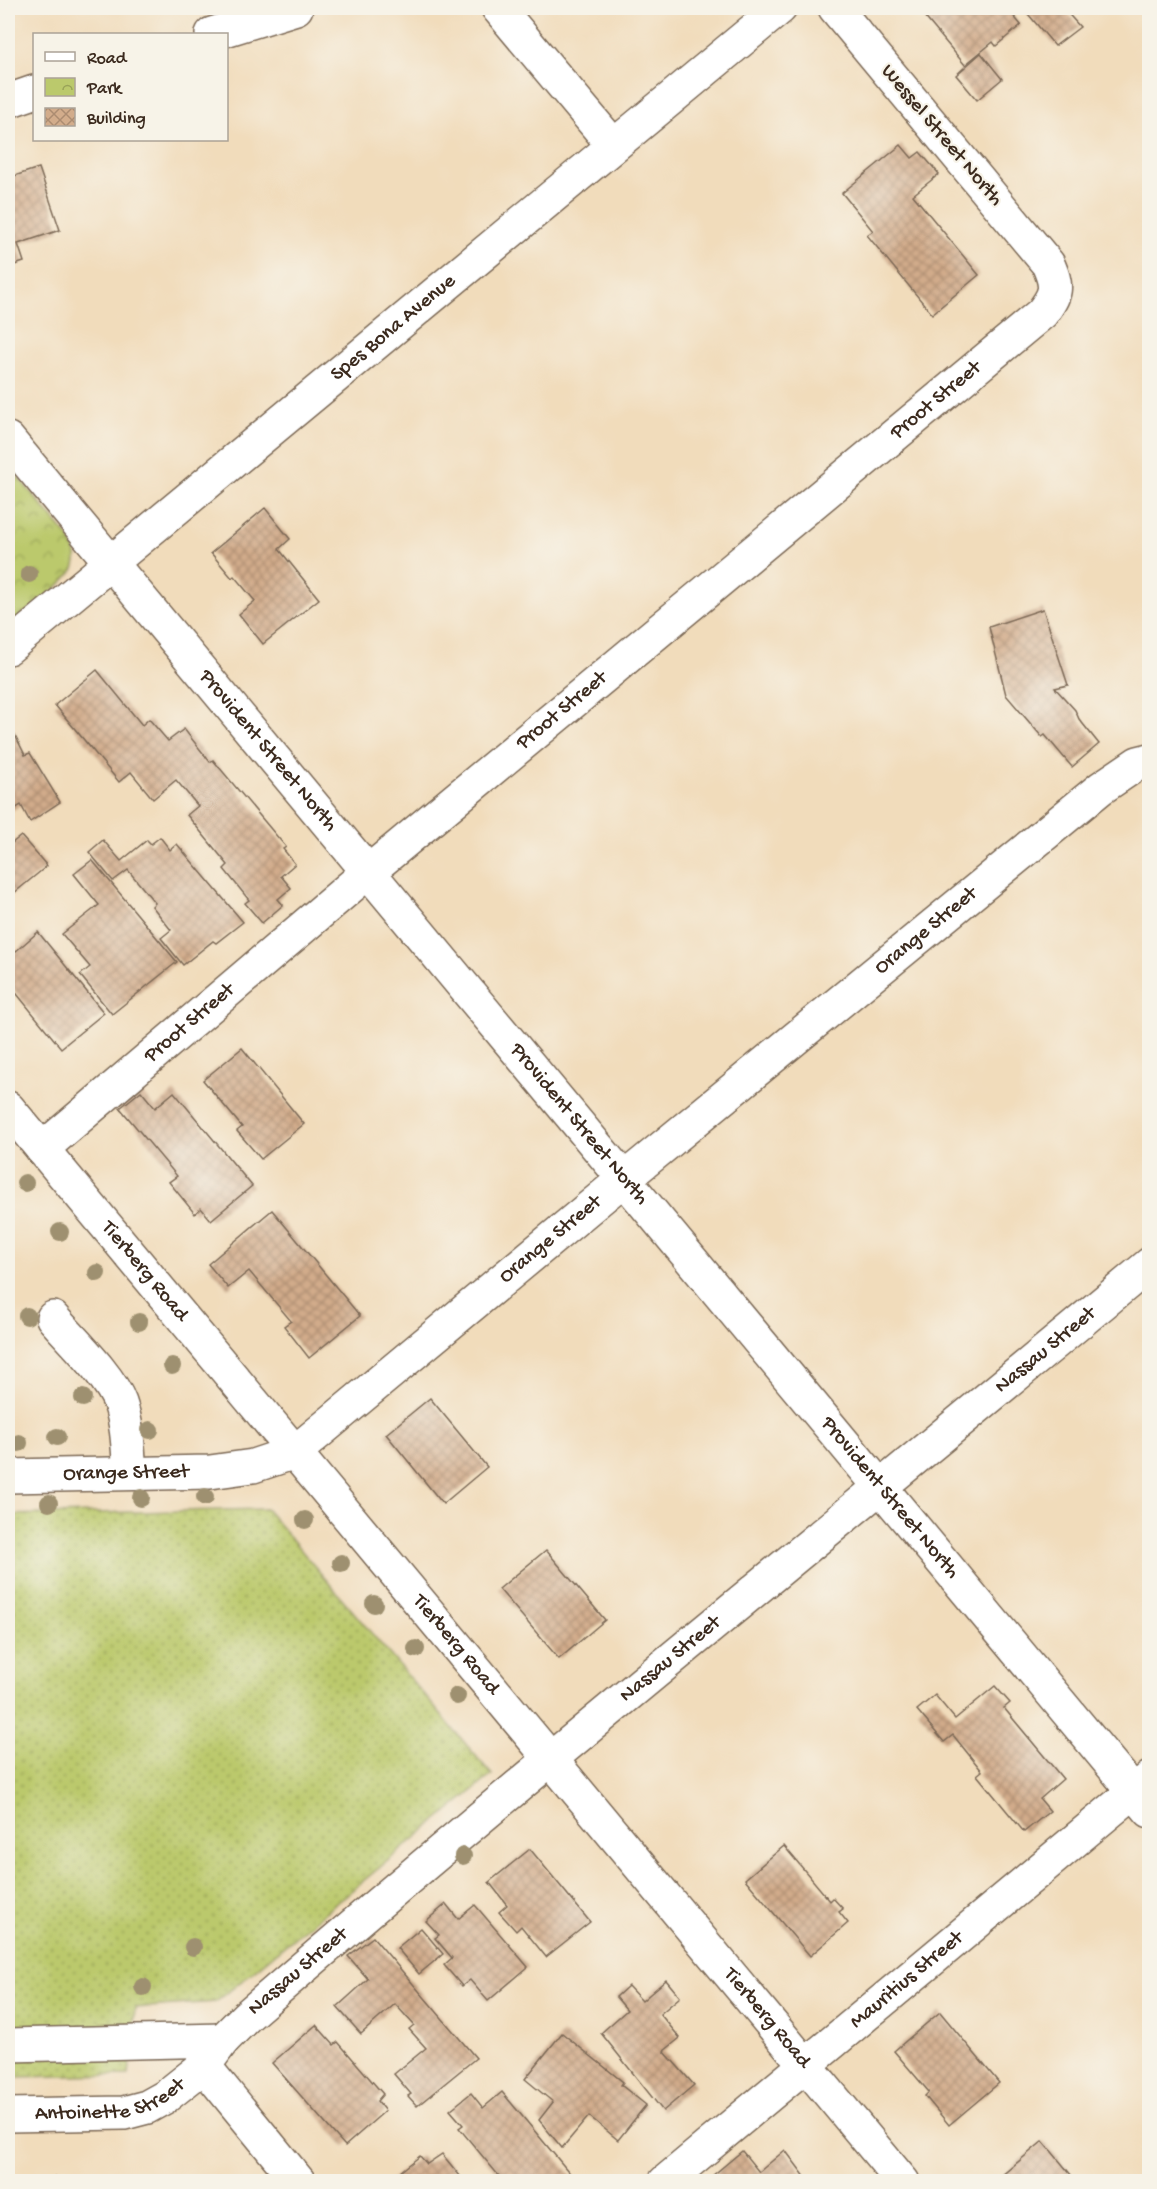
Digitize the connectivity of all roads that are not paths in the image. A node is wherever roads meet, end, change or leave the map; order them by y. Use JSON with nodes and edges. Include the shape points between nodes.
{"nodes":[{"id":1,"x":296,"y":8,"type":"edge"},
{"id":2,"x":498,"y":8,"type":"edge"},
{"id":3,"x":780,"y":8,"type":"edge"},
{"id":4,"x":835,"y":8,"type":"edge"},
{"id":5,"x":215,"y":33,"type":"edge"},
{"id":6,"x":33,"y":92,"type":"edge"},
{"id":7,"x":8,"y":101,"type":"edge"},
{"id":8,"x":614,"y":145,"type":"junction"},
{"id":9,"x":1048,"y":264,"type":"joint"},
{"id":10,"x":8,"y":439,"type":"edge"},
{"id":11,"x":110,"y":563,"type":"junction"},
{"id":12,"x":8,"y":648,"type":"edge"},
{"id":13,"x":1149,"y":760,"type":"edge"},
{"id":14,"x":368,"y":872,"type":"junction"},
{"id":15,"x":8,"y":1108,"type":"edge"},
{"id":16,"x":42,"y":1149,"type":"junction"},
{"id":17,"x":625,"y":1178,"type":"junction"},
{"id":18,"x":1149,"y":1264,"type":"edge"},
{"id":19,"x":53,"y":1318,"type":"dead end"},
{"id":20,"x":295,"y":1452,"type":"junction"},
{"id":21,"x":130,"y":1473,"type":"junction"},
{"id":22,"x":8,"y":1476,"type":"edge"},
{"id":23,"x":881,"y":1488,"type":"junction"},
{"id":24,"x":550,"y":1758,"type":"junction"},
{"id":25,"x":1144,"y":1793,"type":"edge"},
{"id":26,"x":223,"y":2040,"type":"junction"},
{"id":27,"x":8,"y":2045,"type":"edge"},
{"id":28,"x":805,"y":2064,"type":"junction"},
{"id":29,"x":204,"y":2066,"type":"junction"},
{"id":30,"x":8,"y":2115,"type":"edge"},
{"id":31,"x":299,"y":2181,"type":"edge"},
{"id":32,"x":665,"y":2181,"type":"edge"},
{"id":33,"x":903,"y":2181,"type":"edge"}],
"edges":[{"from":1,"to":5,"type":"street"},
{"from":2,"to":8,"type":"street"},
{"from":3,"to":8,"type":"street","name":"Spes Bona Avenue"},
{"from":4,"to":9,"type":"street","name":"Wessel Street North"},
{"from":6,"to":7,"type":"street"},
{"from":8,"to":11,"type":"street","name":"Spes Bona Avenue"},
{"from":9,"to":14,"type":"street","name":"Proot Street","via":[[1055,279],[1055,292],[1042,313]]},
{"from":10,"to":11,"type":"street","name":"Provident Street North"},
{"from":11,"to":12,"type":"street","name":"Spes Bona Avenue"},
{"from":11,"to":14,"type":"street","name":"Provident Street North"},
{"from":13,"to":17,"type":"street","name":"Orange Street","via":[[1101,788]]},
{"from":14,"to":16,"type":"street","name":"Proot Street"},
{"from":14,"to":17,"type":"street","name":"Provident Street North"},
{"from":15,"to":16,"type":"street","name":"Tierberg Road"},
{"from":16,"to":20,"type":"street","name":"Tierberg Road"},
{"from":17,"to":20,"type":"street","name":"Orange Street"},
{"from":17,"to":23,"type":"street","name":"Provident Street North"},
{"from":18,"to":23,"type":"street","name":"Nassau Street"},
{"from":19,"to":21,"type":"street","via":[[119,1401],[126,1423]]},
{"from":20,"to":21,"type":"street","name":"Orange Street","via":[[253,1466],[210,1472]]},
{"from":20,"to":24,"type":"street","name":"Tierberg Road"},
{"from":21,"to":22,"type":"street","name":"Orange Street"},
{"from":23,"to":24,"type":"street","name":"Nassau Street"},
{"from":23,"to":25,"type":"street","name":"Provident Street North"},
{"from":24,"to":26,"type":"street","name":"Nassau Street","via":[[277,1989]]},
{"from":24,"to":28,"type":"street","name":"Tierberg Road"},
{"from":25,"to":28,"type":"street","name":"Mauritius Street"},
{"from":26,"to":27,"type":"street"},
{"from":26,"to":29,"type":"street","name":"Nassau Street"},
{"from":28,"to":32,"type":"street","name":"Mauritius Street"},
{"from":28,"to":33,"type":"street","name":"Tierberg Road"},
{"from":29,"to":30,"type":"street","name":"Antoinette Street","via":[[165,2097],[136,2111]]},
{"from":29,"to":31,"type":"street"}]}
